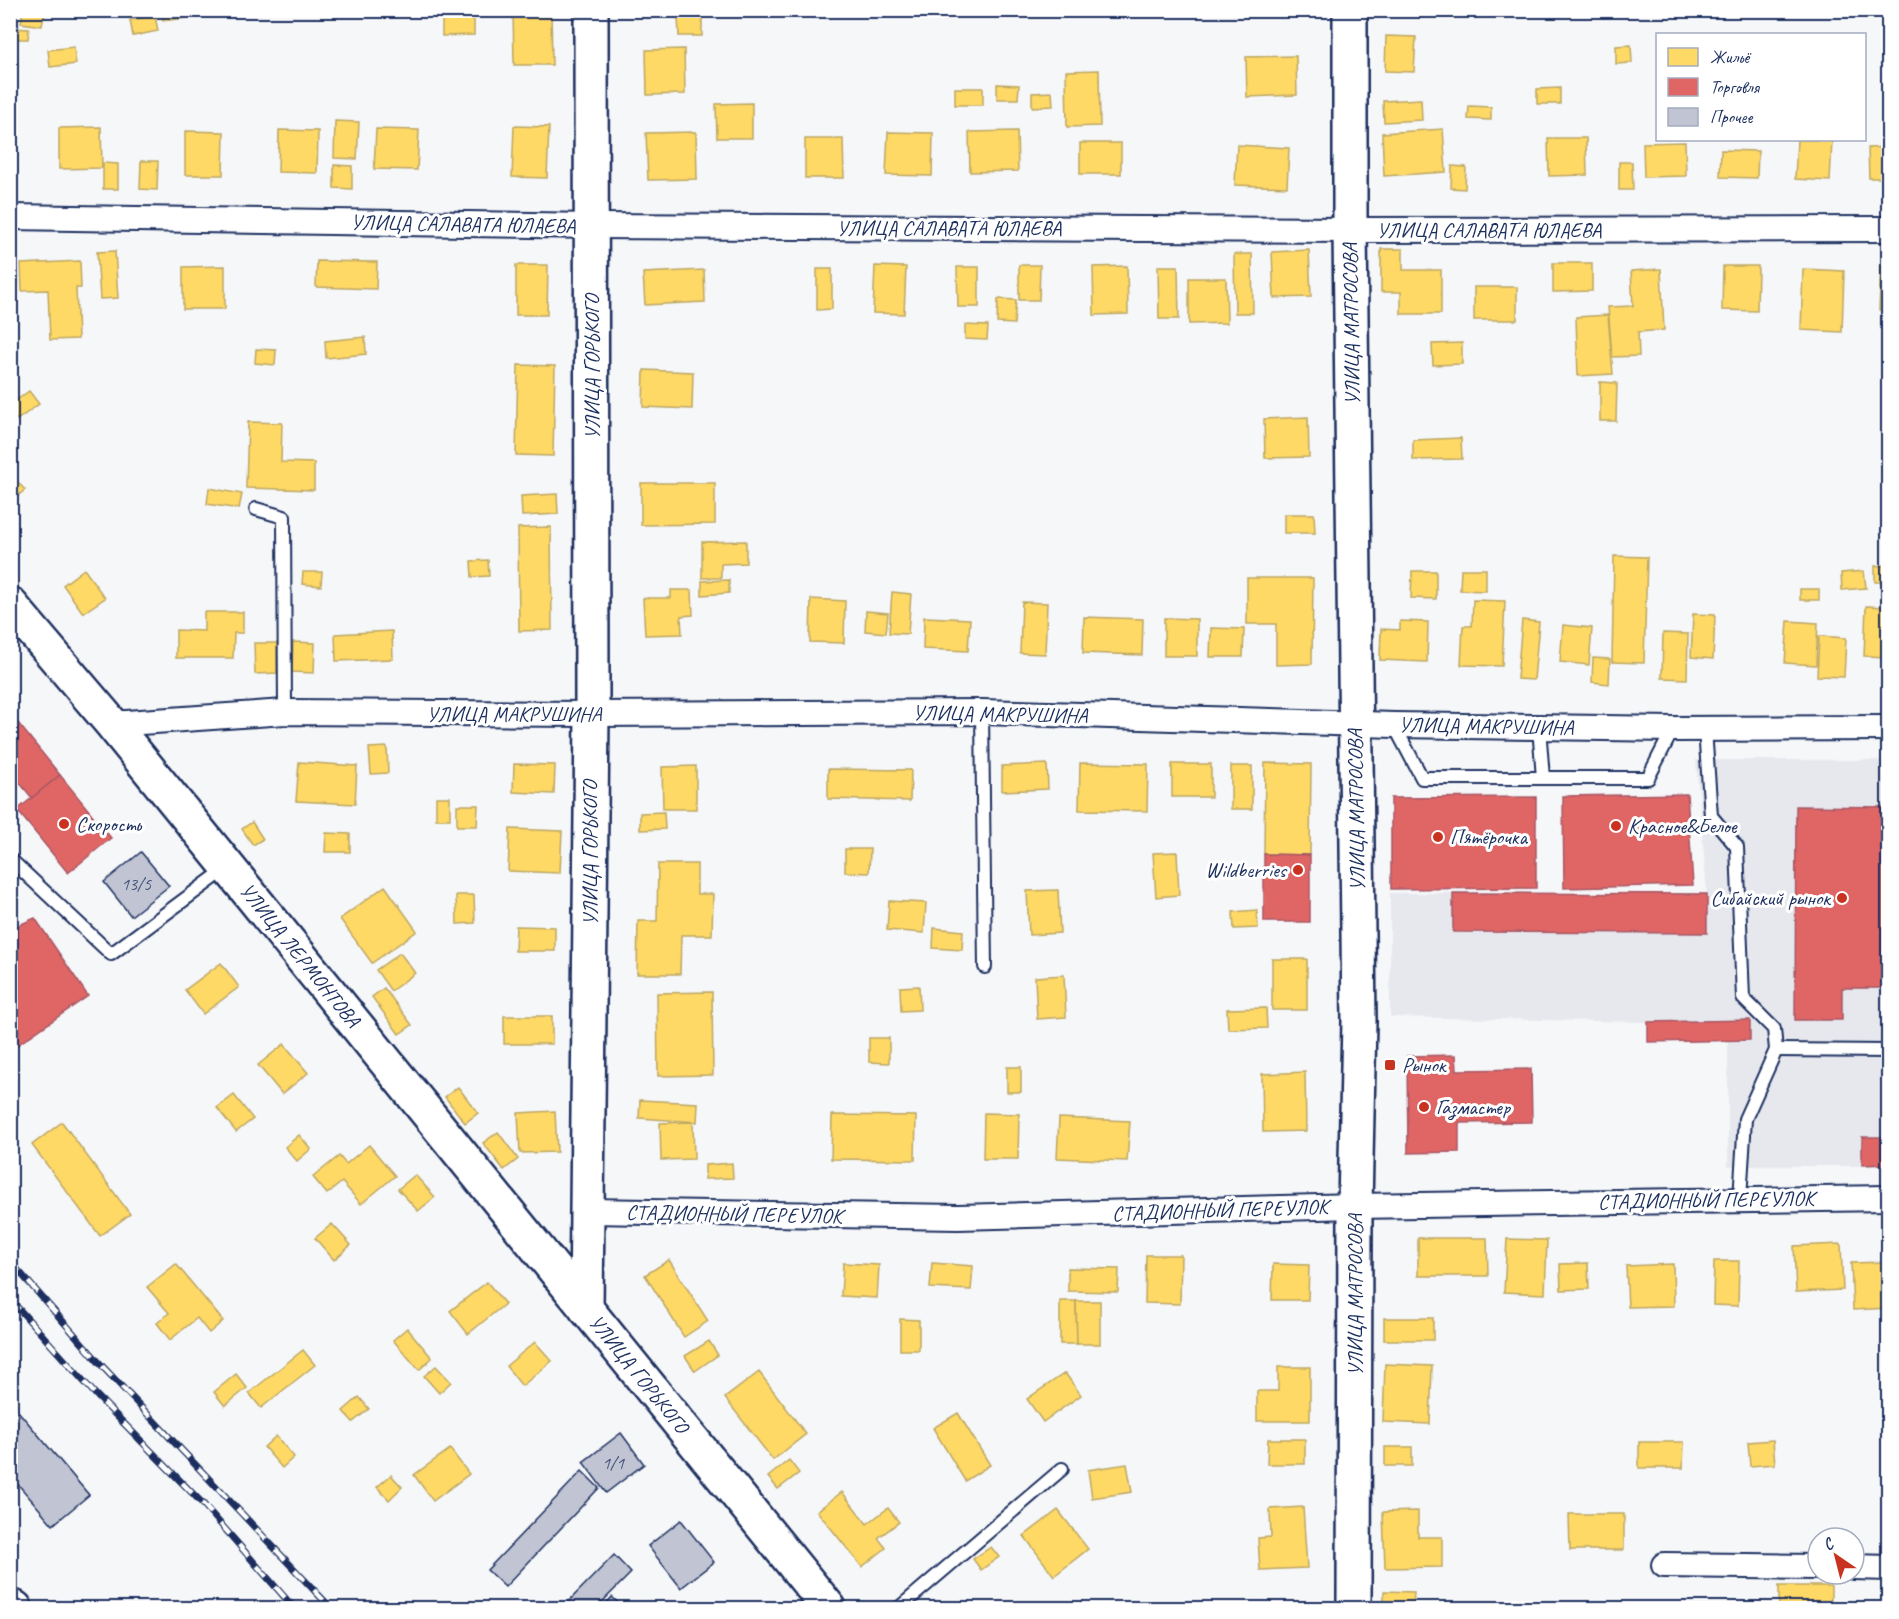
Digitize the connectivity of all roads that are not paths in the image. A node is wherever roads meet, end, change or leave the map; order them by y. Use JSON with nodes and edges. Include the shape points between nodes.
{"nodes":[{"id":1,"x":591,"y":10,"type":"edge"},
{"id":2,"x":1350,"y":10,"type":"edge"},
{"id":3,"x":10,"y":217,"type":"edge"},
{"id":4,"x":592,"y":226,"type":"junction"},
{"id":5,"x":1888,"y":229,"type":"edge"},
{"id":6,"x":1350,"y":230,"type":"junction"},
{"id":7,"x":256,"y":509,"type":"dead end"},
{"id":8,"x":10,"y":604,"type":"edge"},
{"id":9,"x":285,"y":712,"type":"junction"},
{"id":10,"x":982,"y":712,"type":"junction"},
{"id":11,"x":592,"y":714,"type":"junction"},
{"id":12,"x":1355,"y":723,"type":"junction"},
{"id":13,"x":112,"y":724,"type":"junction"},
{"id":14,"x":1394,"y":725,"type":"junction"},
{"id":15,"x":1539,"y":727,"type":"junction"},
{"id":16,"x":1888,"y":728,"type":"edge"},
{"id":17,"x":1673,"y":729,"type":"junction"},
{"id":18,"x":1705,"y":729,"type":"junction"},
{"id":19,"x":1543,"y":778,"type":"junction"},
{"id":20,"x":10,"y":859,"type":"edge"},
{"id":21,"x":228,"y":867,"type":"junction"},
{"id":22,"x":986,"y":967,"type":"dead end"},
{"id":23,"x":1776,"y":1050,"type":"junction"},
{"id":24,"x":1888,"y":1051,"type":"edge"},
{"id":25,"x":1888,"y":1198,"type":"edge"},
{"id":26,"x":1740,"y":1199,"type":"junction"},
{"id":27,"x":1355,"y":1206,"type":"junction"},
{"id":28,"x":588,"y":1211,"type":"junction"},
{"id":29,"x":586,"y":1309,"type":"junction"},
{"id":30,"x":1062,"y":1469,"type":"dead end"},
{"id":31,"x":1664,"y":1565,"type":"dead end"},
{"id":32,"x":1806,"y":1567,"type":"edge"},
{"id":33,"x":1866,"y":1568,"type":"edge"},
{"id":34,"x":1888,"y":1568,"type":"edge"},
{"id":35,"x":10,"y":1607,"type":"edge"},
{"id":36,"x":15,"y":1608,"type":"edge"},
{"id":37,"x":829,"y":1608,"type":"edge"},
{"id":38,"x":899,"y":1608,"type":"edge"},
{"id":39,"x":1354,"y":1608,"type":"edge"}],
"edges":[{"from":1,"to":4,"type":"street","name":"УЛИЦА ГОРЬКОГО"},
{"from":2,"to":6,"type":"street","name":"УЛИЦА МАТРОСОВА"},
{"from":3,"to":4,"type":"street","name":"УЛИЦА САЛАВАТА ЮЛАЕВА"},
{"from":4,"to":6,"type":"street","name":"УЛИЦА САЛАВАТА ЮЛАЕВА"},
{"from":4,"to":11,"type":"street","name":"УЛИЦА ГОРЬКОГО"},
{"from":5,"to":6,"type":"street","name":"УЛИЦА САЛАВАТА ЮЛАЕВА"},
{"from":6,"to":12,"type":"street","name":"УЛИЦА МАТРОСОВА"},
{"from":7,"to":9,"type":"lane","via":[[284,518]]},
{"from":8,"to":13,"type":"street","name":"УЛИЦА ЛЕРМОНТОВА"},
{"from":9,"to":11,"type":"street","name":"УЛИЦА МАКРУШИНА"},
{"from":9,"to":13,"type":"street","name":"УЛИЦА МАКРУШИНА"},
{"from":10,"to":11,"type":"street","name":"УЛИЦА МАКРУШИНА"},
{"from":10,"to":12,"type":"street","name":"УЛИЦА МАКРУШИНА"},
{"from":10,"to":22,"type":"lane"},
{"from":11,"to":28,"type":"street","name":"УЛИЦА ГОРЬКОГО"},
{"from":12,"to":14,"type":"street","name":"УЛИЦА МАКРУШИНА"},
{"from":12,"to":27,"type":"street","name":"УЛИЦА МАТРОСОВА","via":[[1359,1021]]},
{"from":13,"to":21,"type":"street","name":"УЛИЦА ЛЕРМОНТОВА"},
{"from":14,"to":15,"type":"street","name":"УЛИЦА МАКРУШИНА"},
{"from":14,"to":19,"type":"lane","via":[[1422,778]]},
{"from":15,"to":17,"type":"street","name":"УЛИЦА МАКРУШИНА"},
{"from":15,"to":19,"type":"lane"},
{"from":16,"to":18,"type":"street","name":"УЛИЦА МАКРУШИНА"},
{"from":17,"to":18,"type":"street","name":"УЛИЦА МАКРУШИНА"},
{"from":17,"to":19,"type":"lane","via":[[1648,778]]},
{"from":18,"to":23,"type":"lane","via":[[1711,816],[1737,847],[1743,998],[1774,1029]]},
{"from":20,"to":21,"type":"lane","via":[[111,954]]},
{"from":21,"to":29,"type":"street","name":"УЛИЦА ЛЕРМОНТОВА"},
{"from":23,"to":24,"type":"lane"},
{"from":23,"to":26,"type":"lane","via":[[1745,1119]]},
{"from":25,"to":26,"type":"street","name":"СТАДИОННЫЙ ПЕРЕУЛОК"},
{"from":26,"to":27,"type":"street","name":"СТАДИОННЫЙ ПЕРЕУЛОК"},
{"from":27,"to":28,"type":"street","name":"СТАДИОННЫЙ ПЕРЕУЛОК","via":[[958,1217]]},
{"from":27,"to":39,"type":"street","name":"УЛИЦА МАТРОСОВА"},
{"from":28,"to":29,"type":"street","name":"УЛИЦА ГОРЬКОГО"},
{"from":29,"to":37,"type":"street","name":"УЛИЦА ГОРЬКОГО"},
{"from":30,"to":38,"type":"lane"},
{"from":31,"to":32,"type":"street"},
{"from":33,"to":34,"type":"street"},
{"from":35,"to":36,"type":"street"}]}
